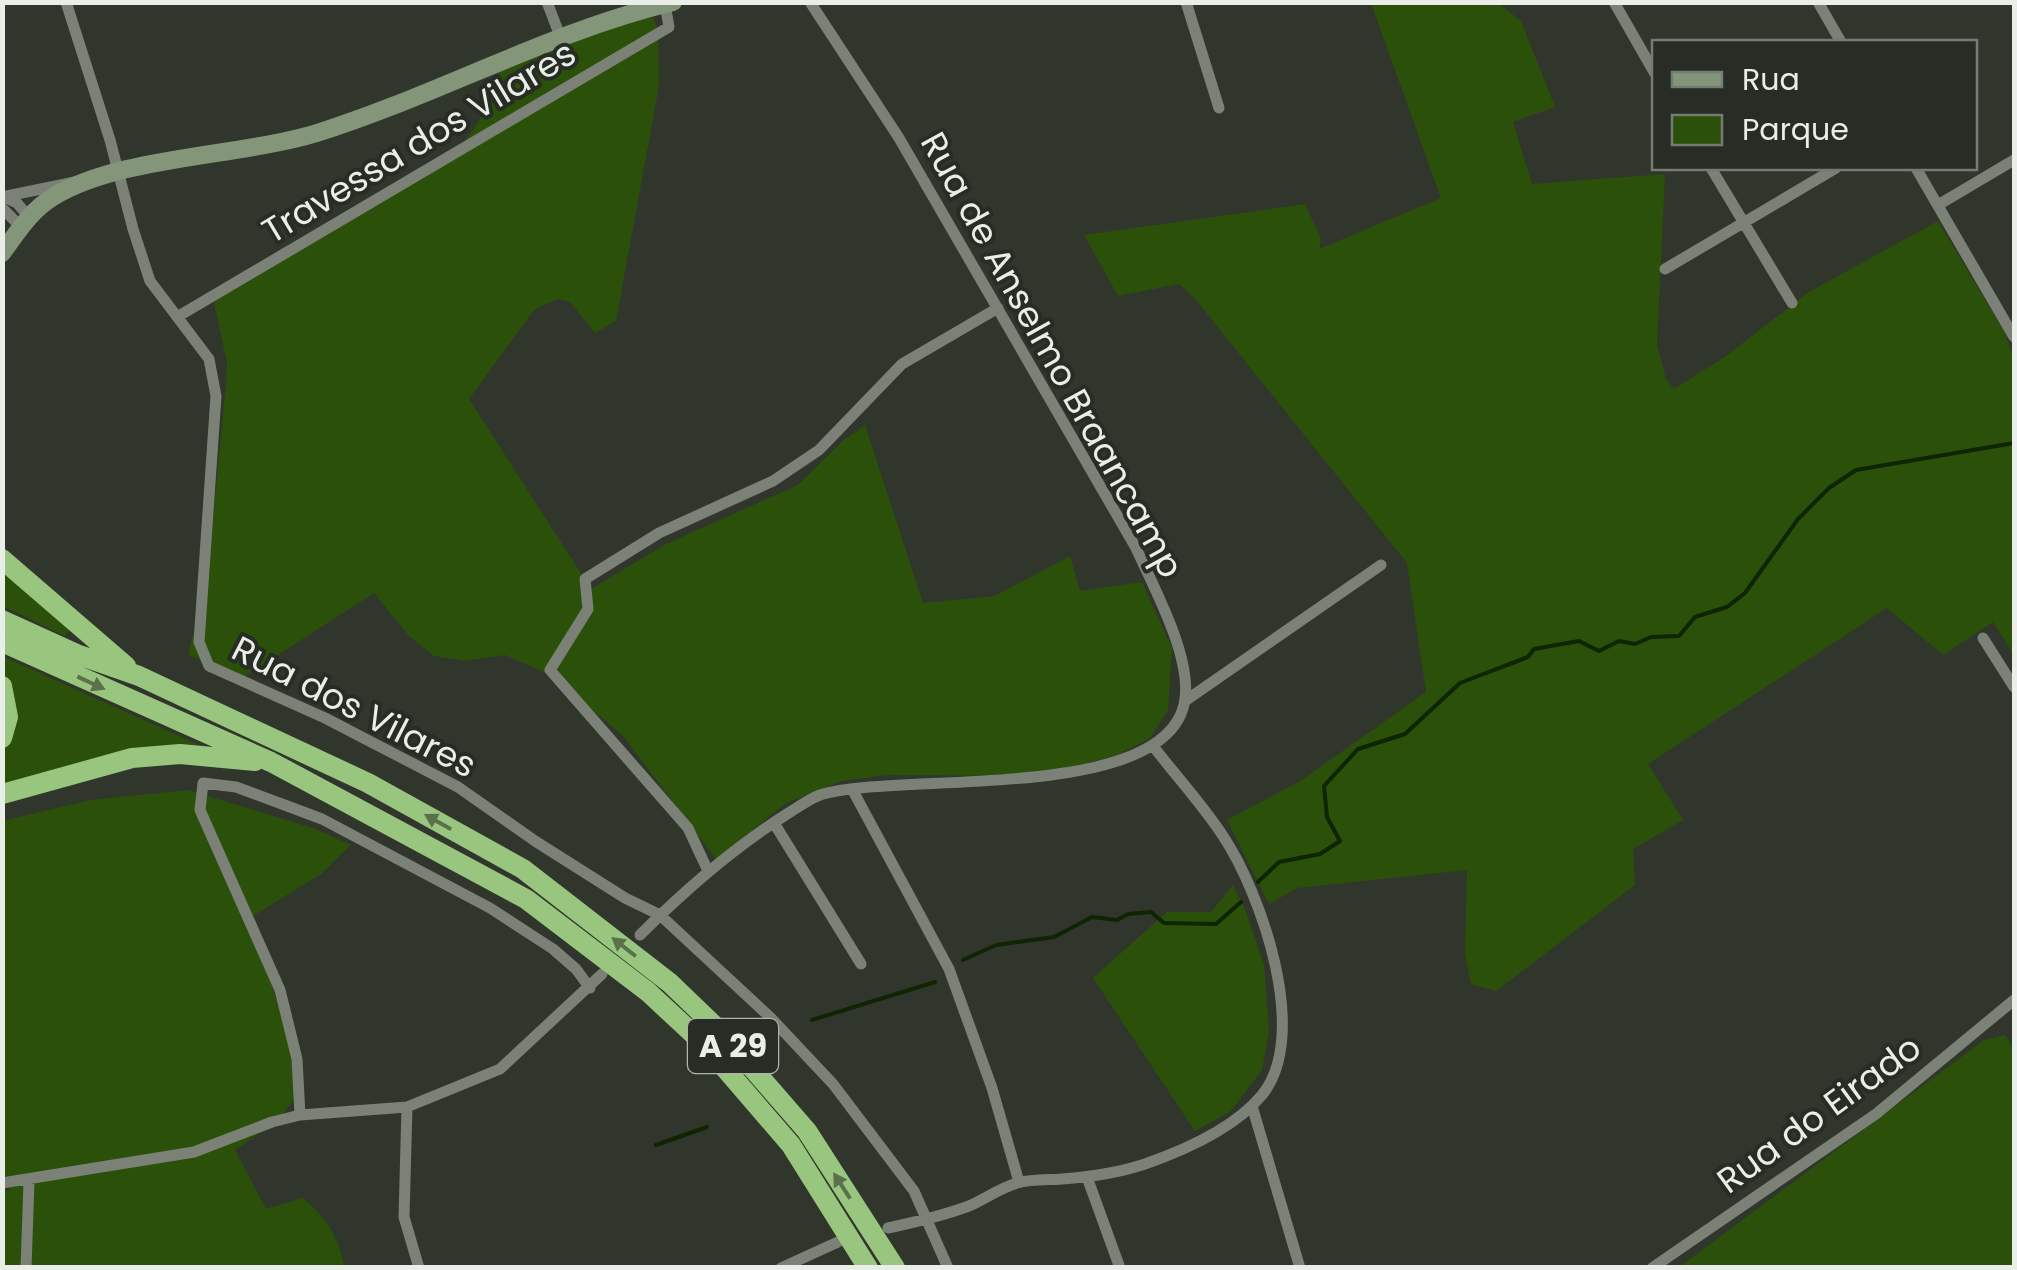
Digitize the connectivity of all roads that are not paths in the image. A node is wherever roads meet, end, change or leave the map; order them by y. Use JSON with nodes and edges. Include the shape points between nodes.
{"nodes":[{"id":1,"x":66,"y":2,"type":"edge"},
{"id":2,"x":547,"y":2,"type":"edge"},
{"id":3,"x":810,"y":2,"type":"edge"},
{"id":4,"x":1186,"y":2,"type":"edge"},
{"id":5,"x":1614,"y":2,"type":"edge"},
{"id":6,"x":1818,"y":2,"type":"edge"},
{"id":7,"x":669,"y":3,"type":"edge"},
{"id":8,"x":560,"y":36,"type":"junction"},
{"id":9,"x":1841,"y":40,"type":"edge"},
{"id":10,"x":1652,"y":68,"type":"edge"},
{"id":11,"x":1219,"y":108,"type":"dead end"},
{"id":12,"x":2014,"y":160,"type":"edge"},
{"id":13,"x":1712,"y":170,"type":"edge"},
{"id":14,"x":1833,"y":170,"type":"edge"},
{"id":15,"x":1917,"y":170,"type":"edge"},
{"id":16,"x":117,"y":173,"type":"junction"},
{"id":17,"x":90,"y":180,"type":"junction"},
{"id":18,"x":3,"y":197,"type":"edge"},
{"id":19,"x":1938,"y":204,"type":"junction"},
{"id":20,"x":2,"y":208,"type":"edge"},
{"id":21,"x":25,"y":222,"type":"junction"},
{"id":22,"x":1744,"y":224,"type":"junction"},
{"id":23,"x":3,"y":252,"type":"edge"},
{"id":24,"x":1665,"y":269,"type":"dead end"},
{"id":25,"x":1792,"y":303,"type":"dead end"},
{"id":26,"x":998,"y":308,"type":"junction"},
{"id":27,"x":177,"y":317,"type":"junction"},
{"id":28,"x":2012,"y":328,"type":"edge"},
{"id":29,"x":2,"y":559,"type":"edge"},
{"id":30,"x":1381,"y":564,"type":"dead end"},
{"id":31,"x":2,"y":620,"type":"edge"},
{"id":32,"x":1983,"y":638,"type":"dead end"},
{"id":33,"x":2,"y":642,"type":"edge"},
{"id":34,"x":139,"y":676,"type":"junction"},
{"id":35,"x":2,"y":686,"type":"edge"},
{"id":36,"x":2014,"y":688,"type":"edge"},
{"id":37,"x":1185,"y":701,"type":"junction"},
{"id":38,"x":2,"y":738,"type":"edge"},
{"id":39,"x":1153,"y":746,"type":"junction"},
{"id":40,"x":272,"y":762,"type":"junction"},
{"id":41,"x":852,"y":790,"type":"junction"},
{"id":42,"x":2,"y":794,"type":"edge"},
{"id":43,"x":774,"y":822,"type":"junction"},
{"id":44,"x":708,"y":872,"type":"junction"},
{"id":45,"x":660,"y":915,"type":"junction"},
{"id":46,"x":640,"y":935,"type":"dead end"},
{"id":47,"x":862,"y":964,"type":"dead end"},
{"id":48,"x":602,"y":974,"type":"dead end"},
{"id":49,"x":590,"y":988,"type":"junction"},
{"id":50,"x":2014,"y":1000,"type":"edge"},
{"id":51,"x":1252,"y":1106,"type":"junction"},
{"id":52,"x":407,"y":1107,"type":"junction"},
{"id":53,"x":300,"y":1115,"type":"junction"},
{"id":54,"x":1087,"y":1177,"type":"junction"},
{"id":55,"x":29,"y":1181,"type":"junction"},
{"id":56,"x":1019,"y":1182,"type":"junction"},
{"id":57,"x":2,"y":1183,"type":"edge"},
{"id":58,"x":928,"y":1220,"type":"junction"},
{"id":59,"x":888,"y":1228,"type":"dead end"},
{"id":60,"x":838,"y":1242,"type":"dead end"},
{"id":61,"x":26,"y":1268,"type":"edge"},
{"id":62,"x":418,"y":1268,"type":"edge"},
{"id":63,"x":781,"y":1268,"type":"edge"},
{"id":64,"x":868,"y":1268,"type":"edge"},
{"id":65,"x":895,"y":1268,"type":"edge"},
{"id":66,"x":948,"y":1268,"type":"edge"},
{"id":67,"x":1120,"y":1268,"type":"edge"},
{"id":68,"x":1300,"y":1268,"type":"edge"},
{"id":69,"x":1652,"y":1268,"type":"edge"}],
"edges":[{"from":1,"to":16,"type":"street","name":"Rua dos Vilares"},
{"from":2,"to":8,"type":"street"},
{"from":3,"to":26,"type":"street","name":"Rua de Anselmo Braancamp"},
{"from":4,"to":11,"type":"street"},
{"from":5,"to":10,"type":"street"},
{"from":6,"to":9,"type":"street"},
{"from":7,"to":8,"type":"main road"},
{"from":7,"to":27,"type":"street","name":"Travessa dos Vilares","via":[[669,26]]},
{"from":8,"to":16,"type":"main road","via":[[306,136]]},
{"from":12,"to":19,"type":"street"},
{"from":13,"to":22,"type":"street"},
{"from":14,"to":22,"type":"street"},
{"from":15,"to":19,"type":"street"},
{"from":16,"to":17,"type":"main road"},
{"from":16,"to":27,"type":"street","name":"Rua dos Vilares","via":[[150,280]]},
{"from":17,"to":18,"type":"street"},
{"from":17,"to":21,"type":"main road","via":[[52,197]]},
{"from":18,"to":21,"type":"street","via":[[17,203]]},
{"from":19,"to":28,"type":"street"},
{"from":20,"to":21,"type":"street"},
{"from":21,"to":23,"type":"main road"},
{"from":22,"to":24,"type":"street"},
{"from":22,"to":25,"type":"street"},
{"from":26,"to":37,"type":"street","name":"Rua de Anselmo Braancamp","via":[[1136,548],[1183,667]]},
{"from":26,"to":44,"type":"street","via":[[902,364],[819,450],[773,481],[659,534],[586,579],[588,609],[550,670],[688,828]]},
{"from":27,"to":45,"type":"street","name":"Rua dos Vilares","via":[[209,360],[216,396],[199,642],[209,666],[458,786],[624,898]]},
{"from":29,"to":34,"type":"highway"},
{"from":30,"to":37,"type":"street"},
{"from":31,"to":34,"type":"highway","number":"A 29"},
{"from":32,"to":36,"type":"street"},
{"from":33,"to":40,"type":"highway","number":"A 29","one_way":true},
{"from":65,"to":34,"type":"highway","number":"A 29","one_way":true,"via":[[807,1131],[670,983],[523,869],[368,782]]},
{"from":35,"to":38,"type":"highway","via":[[8,717]]},
{"from":37,"to":39,"type":"street"},
{"from":39,"to":41,"type":"street","via":[[1120,762],[1057,775]]},
{"from":39,"to":51,"type":"street","via":[[1224,838],[1276,963],[1283,1019],[1279,1049],[1265,1092]]},
{"from":40,"to":42,"type":"highway","via":[[180,754],[132,758]]},
{"from":40,"to":64,"type":"highway","number":"A 29","via":[[526,899],[648,992],[705,1045],[791,1146]]},
{"from":41,"to":43,"type":"street","via":[[818,796]]},
{"from":41,"to":56,"type":"street","via":[[949,970]]},
{"from":43,"to":44,"type":"street"},
{"from":43,"to":47,"type":"street"},
{"from":44,"to":45,"type":"street"},
{"from":45,"to":46,"type":"street"},
{"from":45,"to":58,"type":"street","name":"Rua dos Vilares","via":[[833,1084],[914,1190]]},
{"from":48,"to":49,"type":"street"},
{"from":49,"to":52,"type":"street","via":[[500,1069]]},
{"from":49,"to":53,"type":"street","via":[[553,949],[490,908],[322,819],[236,787],[203,784],[200,810],[280,990]]},
{"from":50,"to":69,"type":"street","name":"Rua do Eirado","via":[[1876,1114]]},
{"from":51,"to":54,"type":"street","via":[[1214,1134],[1148,1163]]},
{"from":51,"to":68,"type":"street"},
{"from":52,"to":53,"type":"street"},
{"from":52,"to":62,"type":"street","via":[[404,1217]]},
{"from":53,"to":55,"type":"street","via":[[194,1152]]},
{"from":54,"to":56,"type":"street"},
{"from":54,"to":67,"type":"street"},
{"from":55,"to":57,"type":"street"},
{"from":55,"to":61,"type":"street"},
{"from":56,"to":58,"type":"street"},
{"from":58,"to":59,"type":"street"},
{"from":58,"to":66,"type":"street","name":"Rua dos Vilares"},
{"from":60,"to":63,"type":"street"}]}
